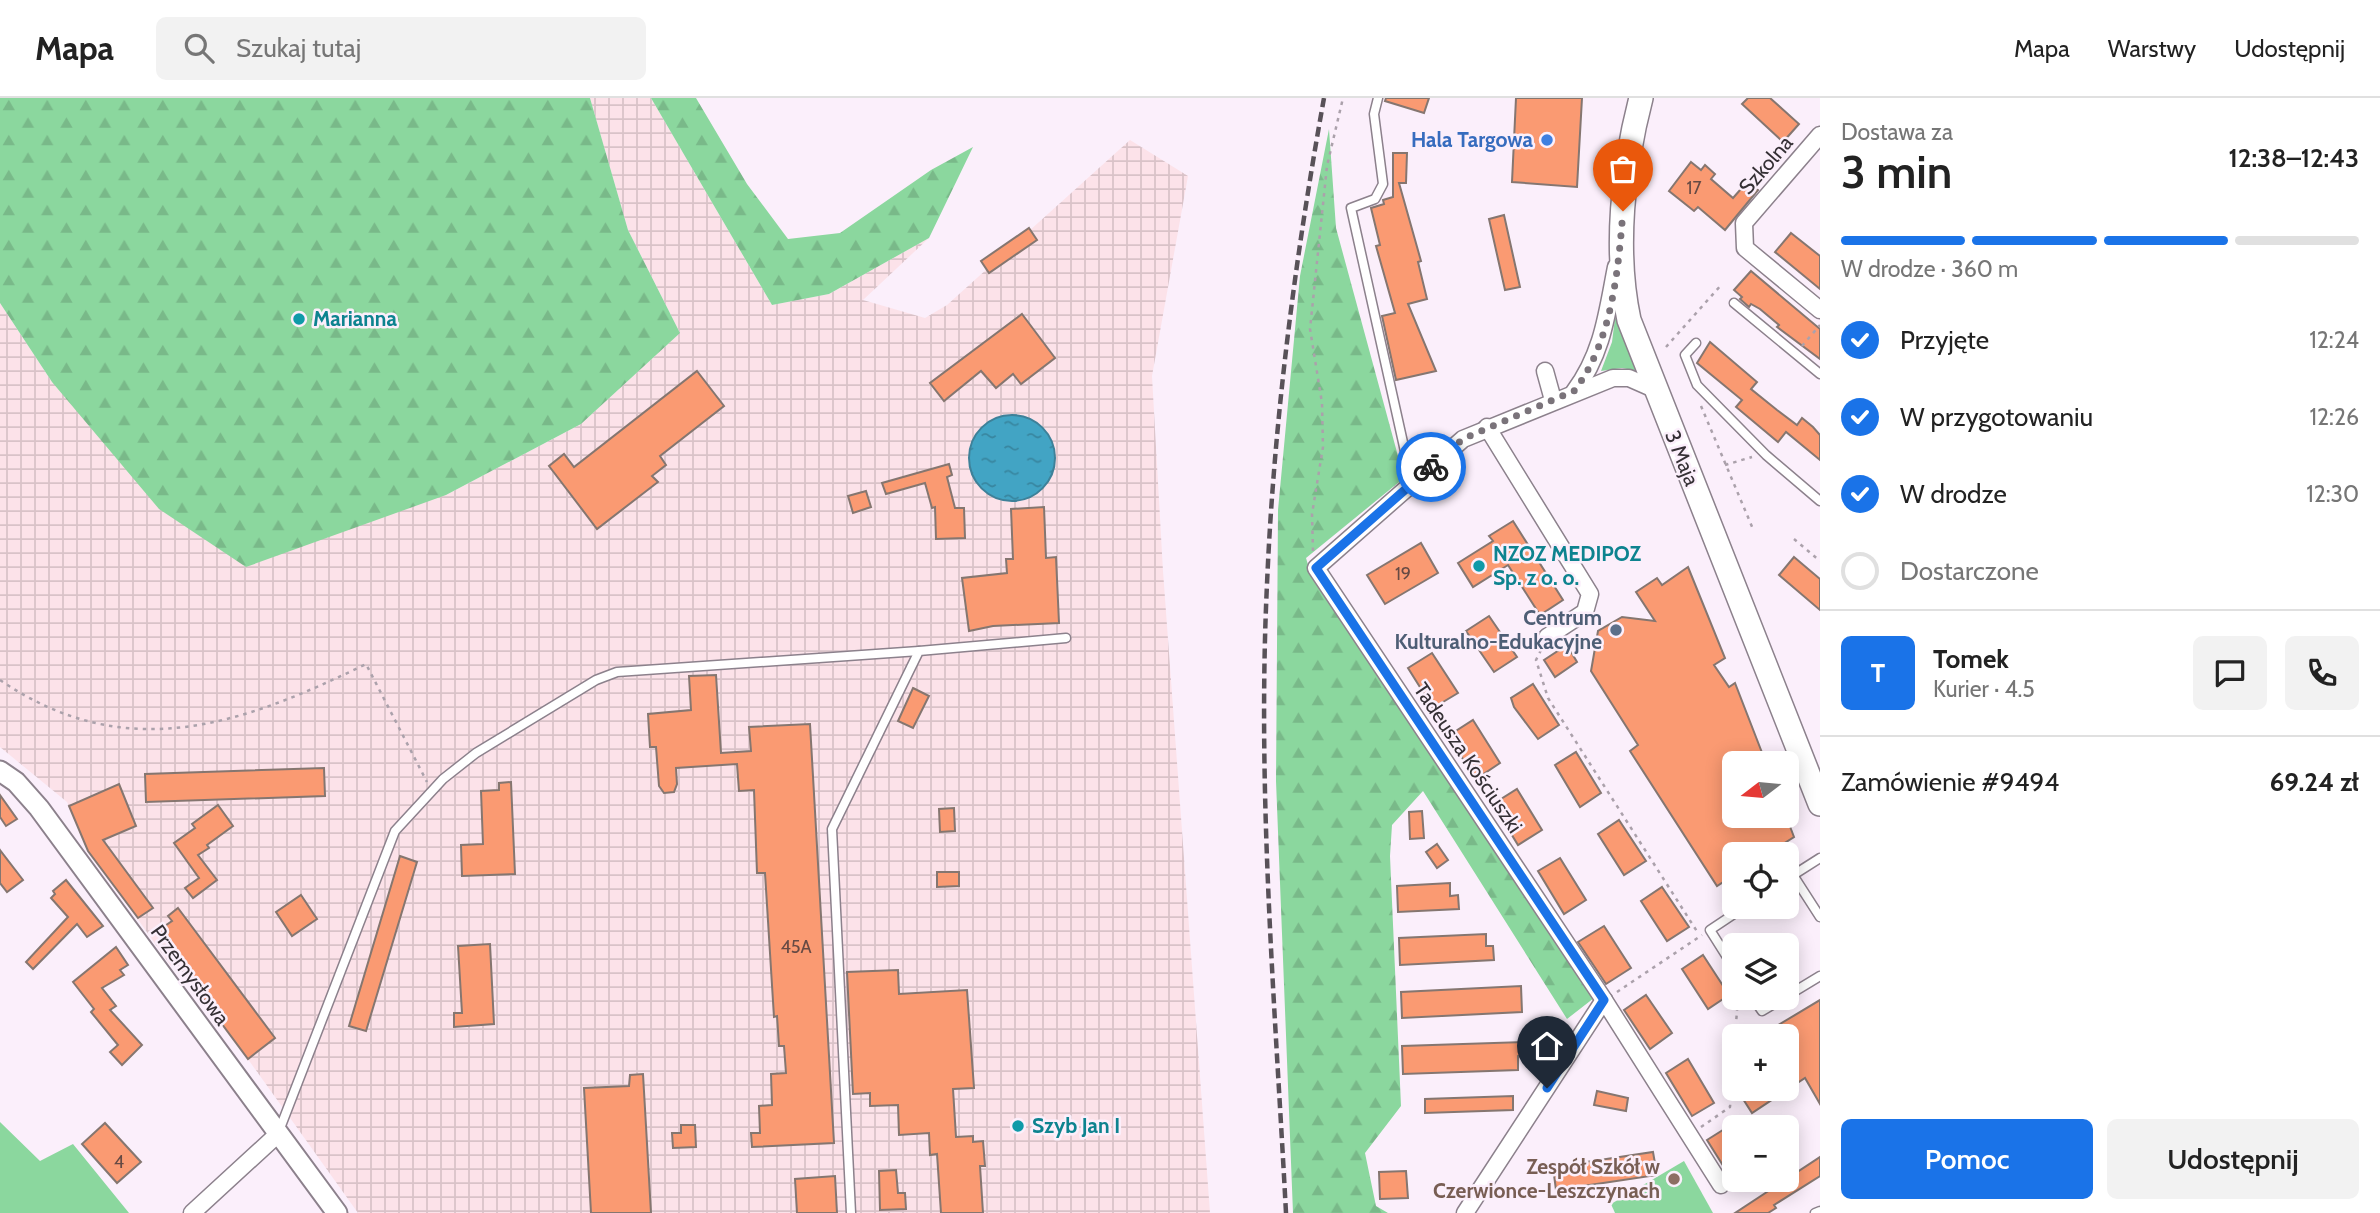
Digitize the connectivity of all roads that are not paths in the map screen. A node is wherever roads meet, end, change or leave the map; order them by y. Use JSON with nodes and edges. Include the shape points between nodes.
{"nodes":[{"id":1,"x":1378,"y":98,"type":"edge"},
{"id":2,"x":1641,"y":98,"type":"edge"},
{"id":3,"x":1820,"y":135,"type":"edge"},
{"id":4,"x":1621,"y":243,"type":"junction"},
{"id":5,"x":1734,"y":303,"type":"dead end"},
{"id":6,"x":1820,"y":310,"type":"edge"},
{"id":7,"x":1696,"y":343,"type":"dead end"},
{"id":8,"x":1545,"y":371,"type":"dead end"},
{"id":9,"x":1820,"y":374,"type":"edge"},
{"id":10,"x":1654,"y":389,"type":"junction"},
{"id":11,"x":1574,"y":391,"type":"junction"},
{"id":12,"x":1553,"y":400,"type":"junction"},
{"id":13,"x":1487,"y":427,"type":"junction"},
{"id":14,"x":1412,"y":483,"type":"junction"},
{"id":15,"x":1820,"y":501,"type":"edge"},
{"id":16,"x":1547,"y":637,"type":"road end"},
{"id":17,"x":1066,"y":638,"type":"dead end"},
{"id":18,"x":919,"y":651,"type":"junction"},
{"id":19,"x":0,"y":771,"type":"edge"},
{"id":20,"x":1820,"y":804,"type":"edge"},
{"id":21,"x":1820,"y":858,"type":"edge"},
{"id":22,"x":1799,"y":871,"type":"edge"},
{"id":23,"x":1799,"y":889,"type":"edge"},
{"id":24,"x":1820,"y":917,"type":"edge"},
{"id":25,"x":1726,"y":919,"type":"edge"},
{"id":26,"x":1722,"y":949,"type":"edge"},
{"id":27,"x":1820,"y":976,"type":"edge"},
{"id":28,"x":1799,"y":989,"type":"edge"},
{"id":29,"x":1604,"y":1000,"type":"junction"},
{"id":30,"x":278,"y":1134,"type":"junction"},
{"id":31,"x":1721,"y":1185,"type":"dead end"},
{"id":32,"x":192,"y":1213,"type":"edge"},
{"id":33,"x":337,"y":1213,"type":"edge"},
{"id":34,"x":851,"y":1213,"type":"edge"},
{"id":35,"x":1465,"y":1213,"type":"edge"}],
"edges":[{"from":1,"to":14,"type":"lane","via":[[1374,114],[1383,184],[1374,199],[1351,208]]},
{"from":2,"to":4,"type":"main road","name":"3 Maja"},
{"from":3,"to":6,"type":"street","name":"Szkolna","via":[[1744,223],[1745,248]]},
{"from":4,"to":10,"type":"main road","name":"3 Maja","via":[[1629,320]]},
{"from":4,"to":11,"type":"street","via":[[1603,339],[1592,367]]},
{"from":5,"to":9,"type":"lane"},
{"from":7,"to":15,"type":"lane","via":[[1685,355],[1697,385],[1766,455]]},
{"from":8,"to":12,"type":"street"},
{"from":10,"to":11,"type":"street","via":[[1618,377]]},
{"from":10,"to":20,"type":"main road","name":"3 Maja"},
{"from":11,"to":12,"type":"street"},
{"from":12,"to":13,"type":"street"},
{"from":13,"to":14,"type":"street","via":[[1463,439]]},
{"from":13,"to":16,"type":"street","via":[[1590,594],[1584,612]]},
{"from":14,"to":29,"type":"street","name":"Tadeusza Kościuszki","via":[[1316,568]]},
{"from":17,"to":18,"type":"lane"},
{"from":18,"to":30,"type":"lane","via":[[617,672],[596,680],[476,753],[395,831]]},
{"from":18,"to":34,"type":"lane","via":[[832,830]]},
{"from":19,"to":30,"type":"street","name":"Przemysłowa","via":[[39,808]]},
{"from":21,"to":22,"type":"lane"},
{"from":23,"to":24,"type":"lane"},
{"from":25,"to":26,"type":"lane","via":[[1710,930]]},
{"from":27,"to":28,"type":"lane"},
{"from":29,"to":31,"type":"street","name":"Tadeusza Kościuszki"},
{"from":29,"to":35,"type":"street"},
{"from":30,"to":32,"type":"street"},
{"from":30,"to":33,"type":"street","name":"Przemysłowa"}]}
